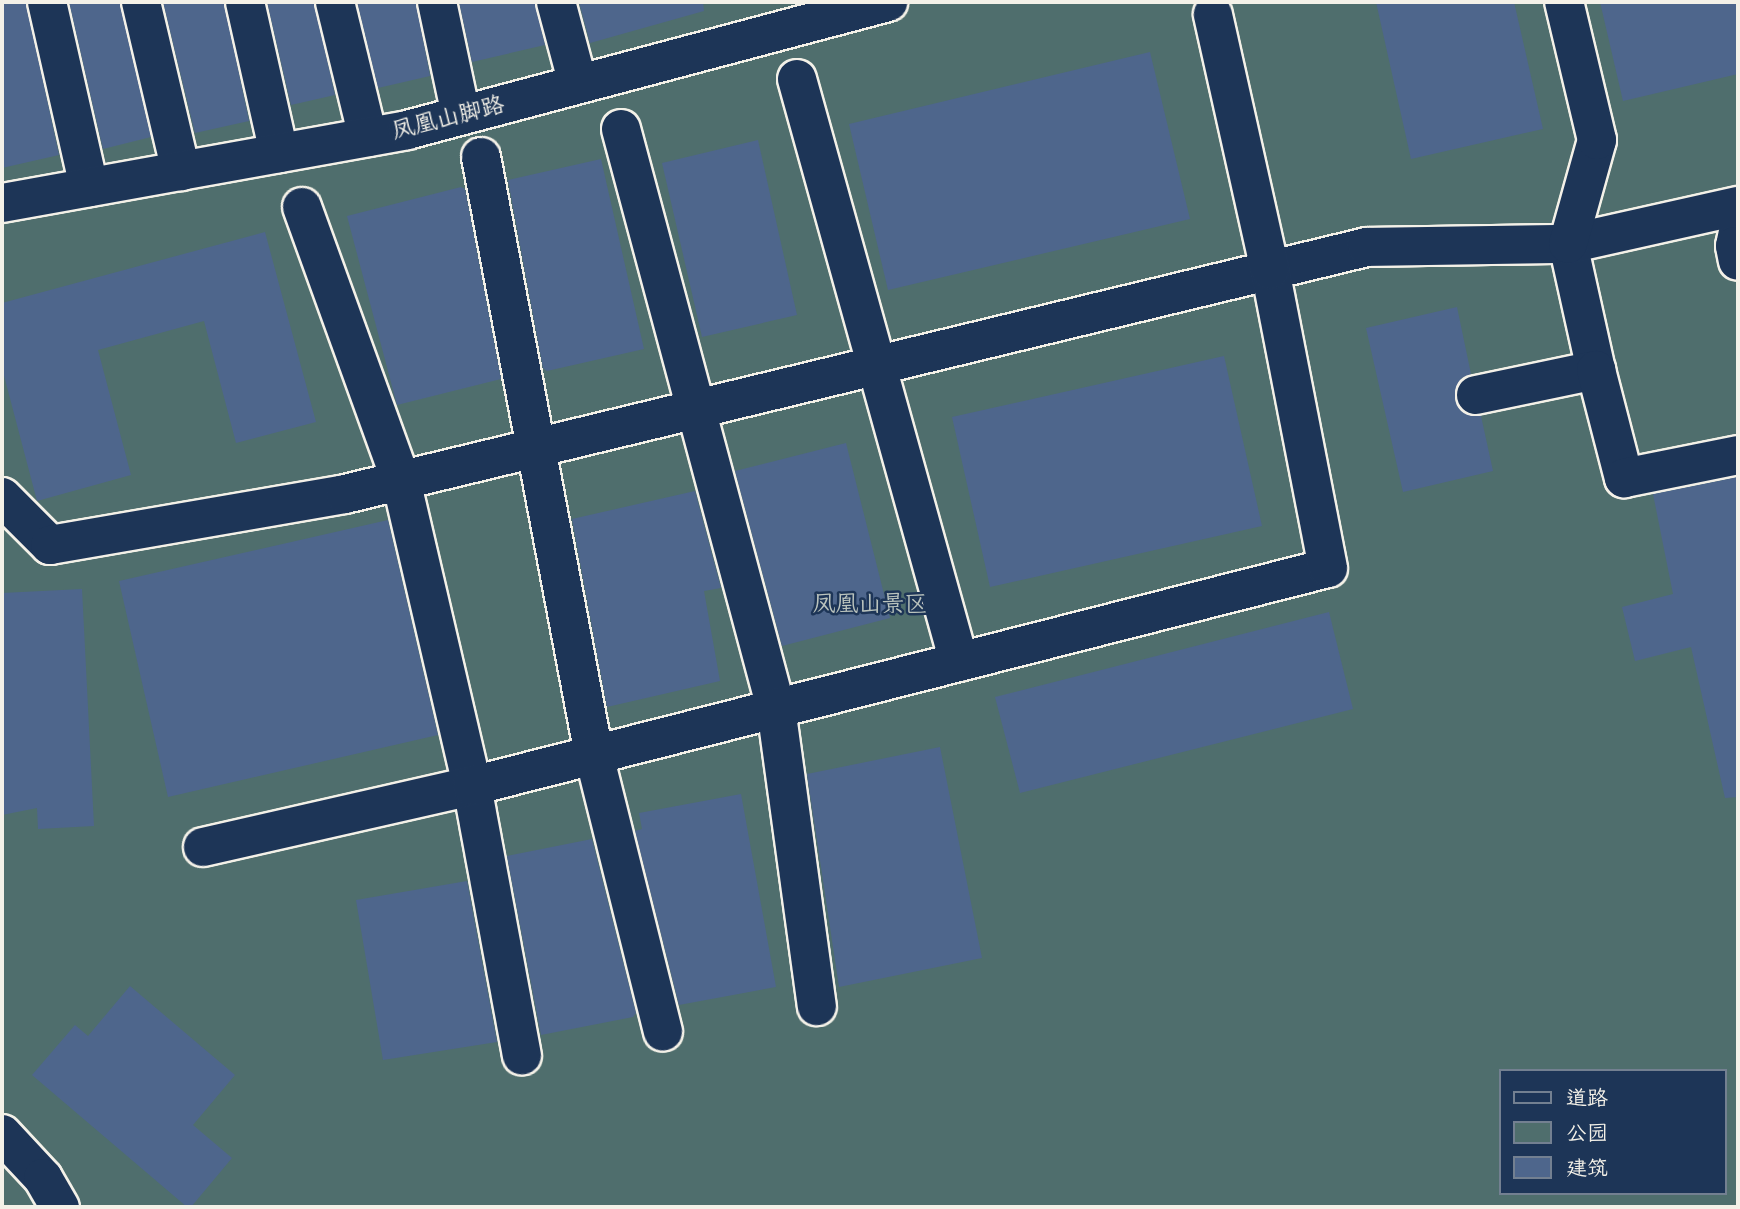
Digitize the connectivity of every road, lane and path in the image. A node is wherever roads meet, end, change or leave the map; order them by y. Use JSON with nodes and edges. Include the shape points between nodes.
{"nodes":[{"id":1,"x":47,"y":2,"type":"edge"},
{"id":2,"x":141,"y":2,"type":"edge"},
{"id":3,"x":245,"y":2,"type":"edge"},
{"id":4,"x":335,"y":2,"type":"edge"},
{"id":5,"x":438,"y":2,"type":"edge"},
{"id":6,"x":556,"y":2,"type":"edge"},
{"id":7,"x":888,"y":2,"type":"edge"},
{"id":8,"x":1564,"y":2,"type":"edge"},
{"id":9,"x":1213,"y":14,"type":"dead end"},
{"id":10,"x":797,"y":79,"type":"dead end"},
{"id":11,"x":578,"y":84,"type":"junction"},
{"id":12,"x":461,"y":115,"type":"junction"},
{"id":13,"x":621,"y":129,"type":"dead end"},
{"id":14,"x":368,"y":137,"type":"junction"},
{"id":15,"x":279,"y":153,"type":"junction"},
{"id":16,"x":481,"y":157,"type":"dead end"},
{"id":17,"x":181,"y":171,"type":"junction"},
{"id":18,"x":89,"y":187,"type":"junction"},
{"id":19,"x":2,"y":203,"type":"edge"},
{"id":20,"x":1738,"y":206,"type":"edge"},
{"id":21,"x":302,"y":207,"type":"dead end"},
{"id":22,"x":1738,"y":232,"type":"edge"},
{"id":23,"x":1569,"y":244,"type":"junction"},
{"id":24,"x":1738,"y":261,"type":"edge"},
{"id":25,"x":1270,"y":270,"type":"junction"},
{"id":26,"x":877,"y":365,"type":"junction"},
{"id":27,"x":1596,"y":370,"type":"junction"},
{"id":28,"x":1476,"y":395,"type":"dead end"},
{"id":29,"x":695,"y":409,"type":"junction"},
{"id":30,"x":534,"y":448,"type":"junction"},
{"id":31,"x":1738,"y":455,"type":"edge"},
{"id":32,"x":401,"y":480,"type":"junction"},
{"id":33,"x":2,"y":498,"type":"edge"},
{"id":34,"x":959,"y":662,"type":"junction"},
{"id":35,"x":776,"y":708,"type":"junction"},
{"id":36,"x":594,"y":755,"type":"junction"},
{"id":37,"x":472,"y":786,"type":"junction"},
{"id":38,"x":203,"y":847,"type":"dead end"},
{"id":39,"x":817,"y":1006,"type":"dead end"},
{"id":40,"x":663,"y":1032,"type":"dead end"},
{"id":41,"x":522,"y":1055,"type":"dead end"},
{"id":42,"x":2,"y":1133,"type":"edge"},
{"id":43,"x":60,"y":1207,"type":"edge"}],
"edges":[{"from":1,"to":18,"type":"street"},
{"from":2,"to":17,"type":"street"},
{"from":3,"to":15,"type":"street"},
{"from":4,"to":14,"type":"street"},
{"from":5,"to":12,"type":"street"},
{"from":6,"to":11,"type":"street"},
{"from":7,"to":11,"type":"street","name":"凤凰山脚路"},
{"from":8,"to":23,"type":"street","via":[[1597,141]]},
{"from":9,"to":25,"type":"street"},
{"from":10,"to":26,"type":"street"},
{"from":11,"to":12,"type":"street","name":"凤凰山脚路"},
{"from":12,"to":14,"type":"street","name":"凤凰山脚路"},
{"from":13,"to":29,"type":"street"},
{"from":14,"to":15,"type":"street","name":"凤凰山脚路"},
{"from":15,"to":17,"type":"street","name":"凤凰山脚路"},
{"from":16,"to":30,"type":"street"},
{"from":17,"to":18,"type":"street","name":"凤凰山脚路"},
{"from":18,"to":19,"type":"street","name":"凤凰山脚路"},
{"from":20,"to":23,"type":"street"},
{"from":21,"to":32,"type":"street"},
{"from":22,"to":24,"type":"street"},
{"from":23,"to":25,"type":"street","via":[[1367,247]]},
{"from":23,"to":27,"type":"street"},
{"from":25,"to":26,"type":"street"},
{"from":25,"to":34,"type":"street","via":[[1328,568]]},
{"from":26,"to":29,"type":"street"},
{"from":26,"to":34,"type":"street"},
{"from":27,"to":28,"type":"street"},
{"from":27,"to":31,"type":"street","via":[[1624,478]]},
{"from":29,"to":30,"type":"street"},
{"from":29,"to":35,"type":"street"},
{"from":30,"to":32,"type":"street"},
{"from":30,"to":36,"type":"street"},
{"from":32,"to":33,"type":"street","via":[[345,494],[50,545]]},
{"from":32,"to":37,"type":"street"},
{"from":34,"to":35,"type":"street"},
{"from":35,"to":36,"type":"street"},
{"from":35,"to":39,"type":"street"},
{"from":36,"to":37,"type":"street"},
{"from":36,"to":40,"type":"street"},
{"from":37,"to":38,"type":"street"},
{"from":37,"to":41,"type":"street"},
{"from":42,"to":43,"type":"street","via":[[43,1178]]}]}
